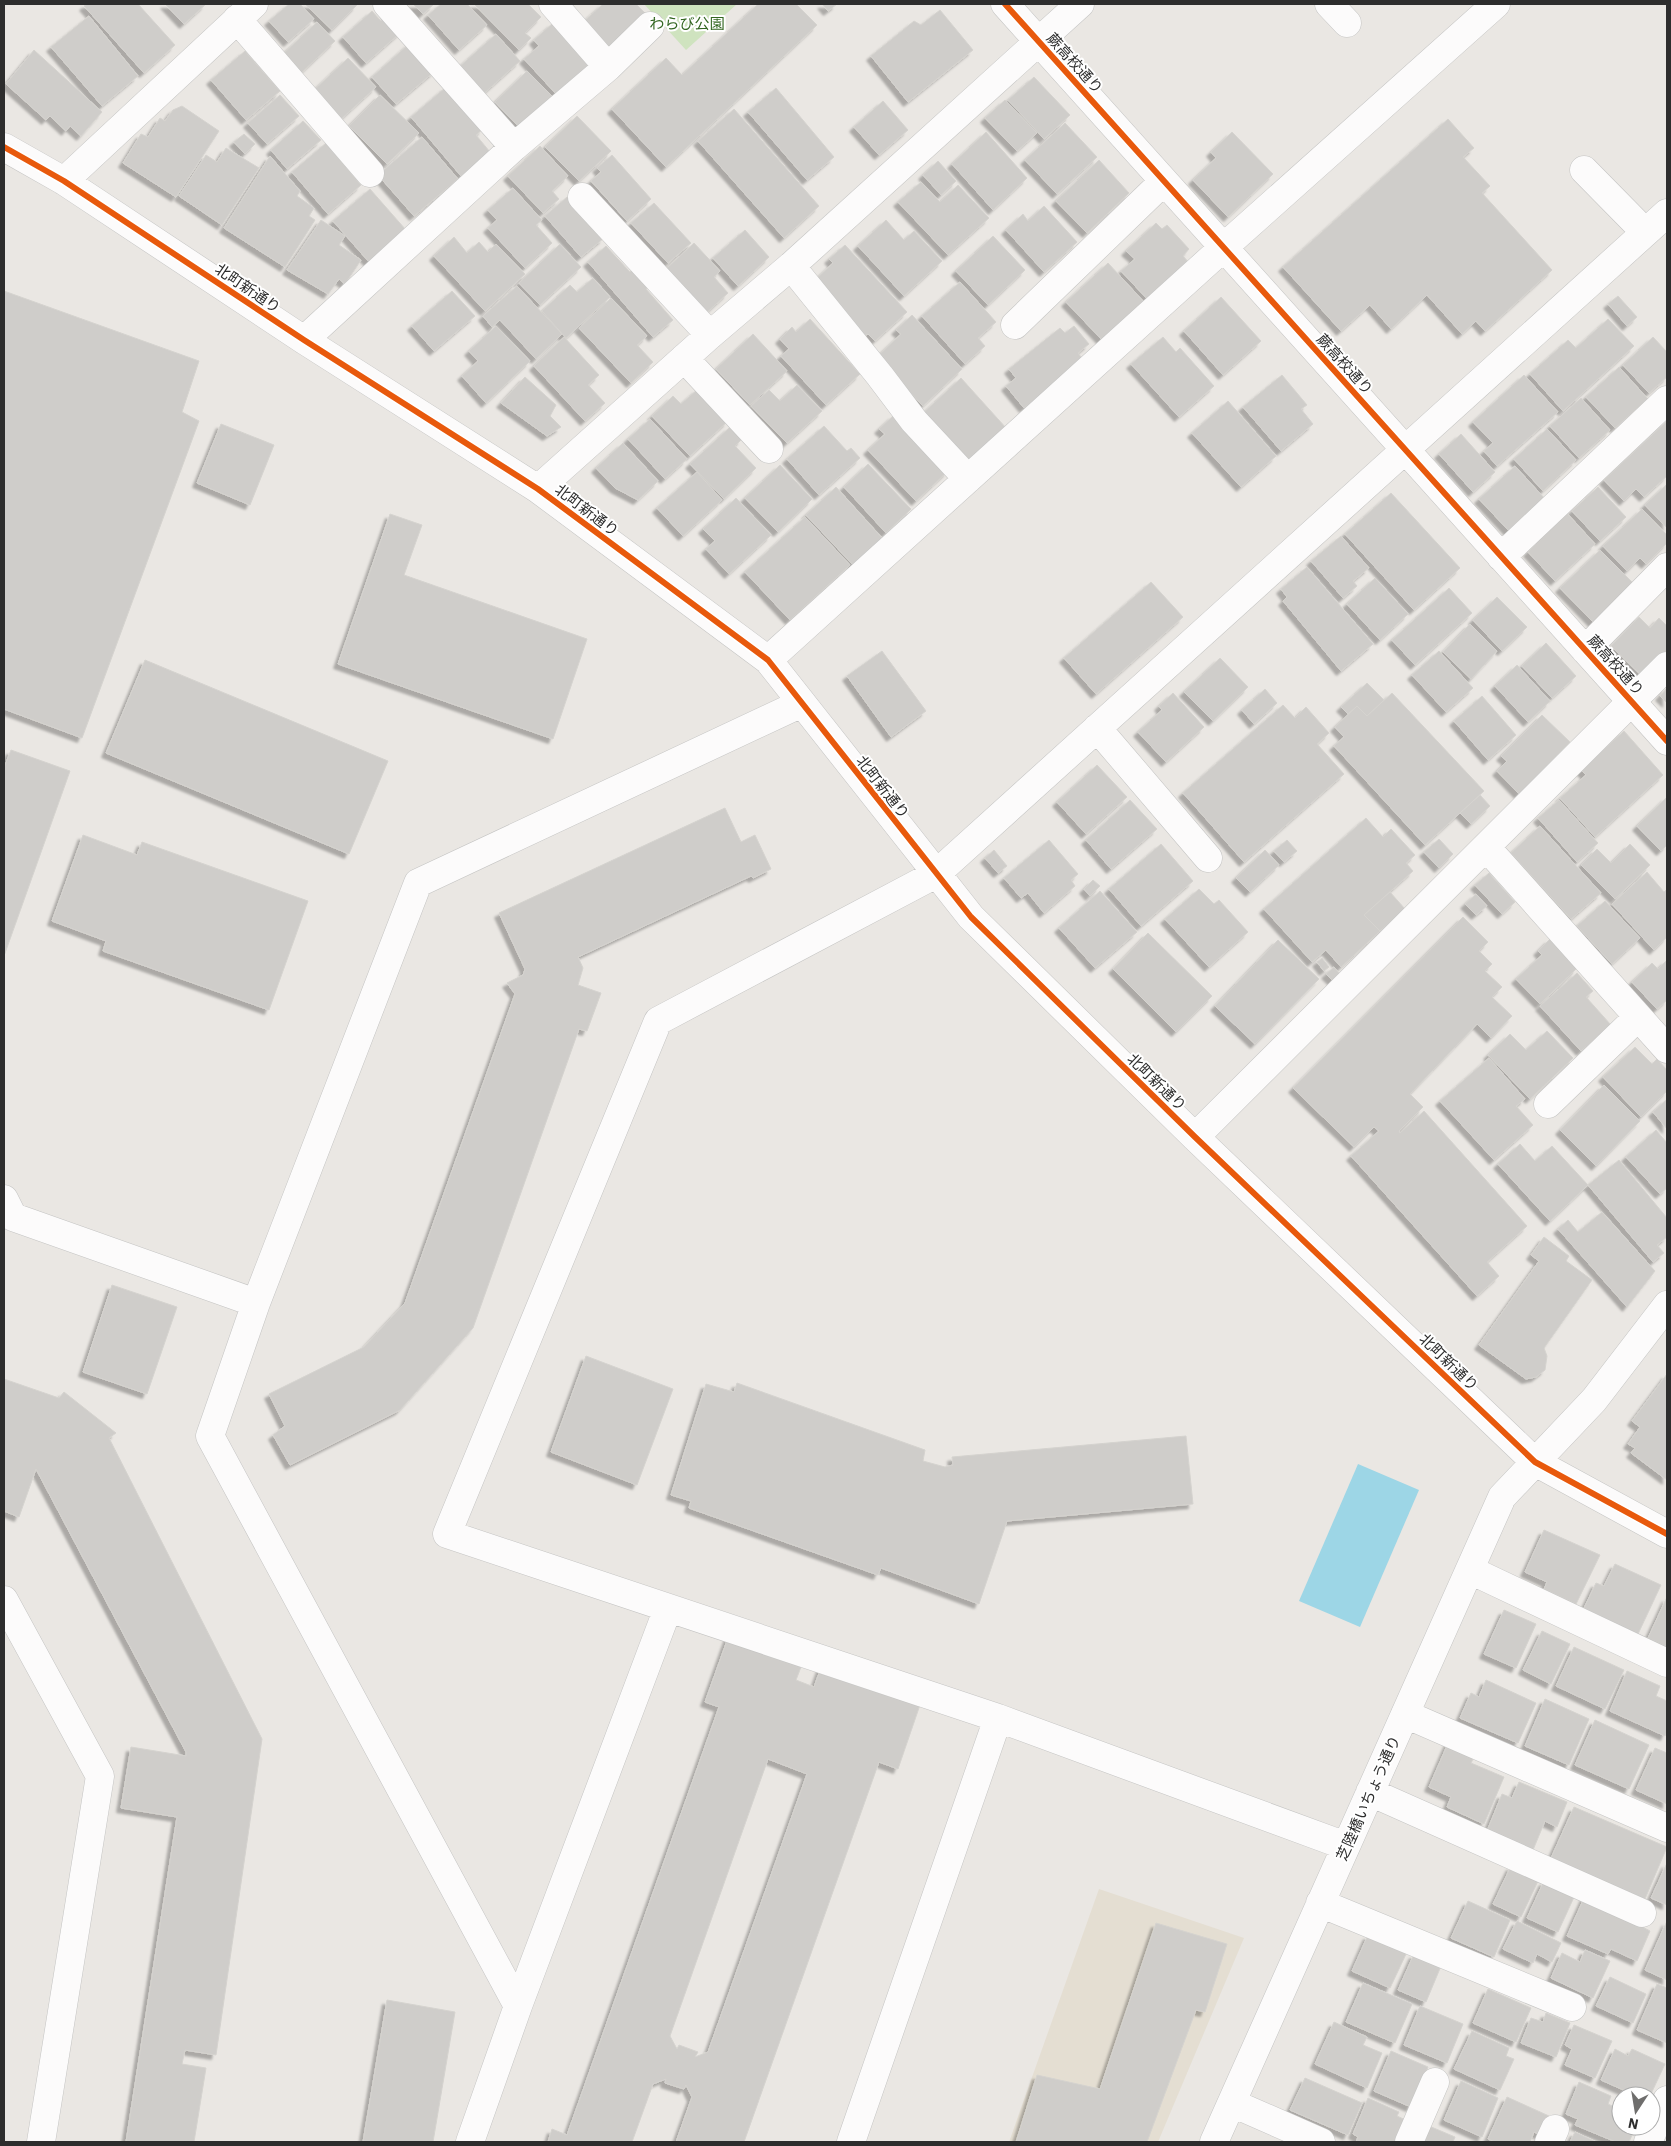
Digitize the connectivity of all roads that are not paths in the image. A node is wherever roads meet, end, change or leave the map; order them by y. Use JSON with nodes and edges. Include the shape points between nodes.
{"nodes":[{"id":1,"x":387,"y":4,"type":"edge"},
{"id":2,"x":553,"y":4,"type":"edge"},
{"id":3,"x":1005,"y":4,"type":"edge"},
{"id":4,"x":1080,"y":4,"type":"edge"},
{"id":5,"x":1496,"y":4,"type":"edge"},
{"id":6,"x":245,"y":11,"type":"edge"},
{"id":7,"x":650,"y":26,"type":"dead end"},
{"id":8,"x":1038,"y":41,"type":"junction"},
{"id":9,"x":608,"y":67,"type":"junction"},
{"id":10,"x":4,"y":147,"type":"edge"},
{"id":11,"x":514,"y":147,"type":"junction"},
{"id":12,"x":1584,"y":170,"type":"dead end"},
{"id":13,"x":370,"y":172,"type":"dead end"},
{"id":14,"x":1164,"y":180,"type":"junction"},
{"id":15,"x":64,"y":181,"type":"junction"},
{"id":16,"x":582,"y":196,"type":"dead end"},
{"id":17,"x":1667,"y":213,"type":"edge"},
{"id":18,"x":1645,"y":232,"type":"junction"},
{"id":19,"x":1224,"y":247,"type":"junction"},
{"id":20,"x":791,"y":266,"type":"junction"},
{"id":21,"x":1015,"y":325,"type":"dead end"},
{"id":22,"x":710,"y":335,"type":"junction"},
{"id":23,"x":304,"y":340,"type":"junction"},
{"id":24,"x":684,"y":358,"type":"junction"},
{"id":25,"x":1667,"y":400,"type":"edge"},
{"id":26,"x":769,"y":449,"type":"dead end"},
{"id":27,"x":1404,"y":449,"type":"junction"},
{"id":28,"x":968,"y":479,"type":"junction"},
{"id":29,"x":538,"y":489,"type":"junction"},
{"id":30,"x":1501,"y":557,"type":"junction"},
{"id":31,"x":1667,"y":567,"type":"edge"},
{"id":32,"x":1585,"y":650,"type":"junction"},
{"id":33,"x":768,"y":660,"type":"junction"},
{"id":34,"x":1667,"y":666,"type":"edge"},
{"id":35,"x":1632,"y":702,"type":"junction"},
{"id":36,"x":802,"y":703,"type":"junction"},
{"id":37,"x":1097,"y":728,"type":"junction"},
{"id":38,"x":1667,"y":741,"type":"edge"},
{"id":39,"x":1486,"y":847,"type":"junction"},
{"id":40,"x":1208,"y":858,"type":"dead end"},
{"id":41,"x":936,"y":874,"type":"junction"},
{"id":42,"x":1638,"y":1017,"type":"junction"},
{"id":43,"x":1667,"y":1049,"type":"edge"},
{"id":44,"x":1548,"y":1104,"type":"dead end"},
{"id":45,"x":1195,"y":1137,"type":"junction"},
{"id":46,"x":4,"y":1198,"type":"edge"},
{"id":47,"x":256,"y":1303,"type":"junction"},
{"id":48,"x":1667,"y":1305,"type":"edge"},
{"id":49,"x":1535,"y":1462,"type":"junction"},
{"id":50,"x":1667,"y":1534,"type":"edge"},
{"id":51,"x":1470,"y":1570,"type":"junction"},
{"id":52,"x":4,"y":1600,"type":"edge"},
{"id":53,"x":668,"y":1608,"type":"junction"},
{"id":54,"x":1667,"y":1663,"type":"edge"},
{"id":55,"x":1405,"y":1714,"type":"junction"},
{"id":56,"x":998,"y":1718,"type":"junction"},
{"id":57,"x":1370,"y":1792,"type":"junction"},
{"id":58,"x":1667,"y":1828,"type":"edge"},
{"id":59,"x":1346,"y":1846,"type":"junction"},
{"id":60,"x":1320,"y":1903,"type":"junction"},
{"id":61,"x":1642,"y":1913,"type":"dead end"},
{"id":62,"x":518,"y":2006,"type":"junction"},
{"id":63,"x":1572,"y":2007,"type":"dead end"},
{"id":64,"x":1435,"y":2082,"type":"dead end"},
{"id":65,"x":1232,"y":2103,"type":"junction"},
{"id":66,"x":41,"y":2142,"type":"edge"},
{"id":67,"x":470,"y":2142,"type":"edge"},
{"id":68,"x":851,"y":2142,"type":"edge"},
{"id":69,"x":1214,"y":2142,"type":"edge"},
{"id":70,"x":1321,"y":2142,"type":"edge"},
{"id":71,"x":1409,"y":2142,"type":"edge"}],
"edges":[{"from":1,"to":11,"type":"street"},
{"from":2,"to":9,"type":"street"},
{"from":3,"to":8,"type":"street","name":"蕨高校通り"},
{"from":4,"to":8,"type":"street"},
{"from":5,"to":19,"type":"street"},
{"from":6,"to":13,"type":"street"},
{"from":6,"to":15,"type":"street"},
{"from":7,"to":9,"type":"street"},
{"from":8,"to":14,"type":"street","name":"蕨高校通り"},
{"from":8,"to":20,"type":"street"},
{"from":9,"to":11,"type":"street"},
{"from":10,"to":15,"type":"street","name":"北町新通り"},
{"from":11,"to":23,"type":"street"},
{"from":12,"to":18,"type":"street"},
{"from":14,"to":19,"type":"street","name":"蕨高校通り"},
{"from":14,"to":21,"type":"street"},
{"from":15,"to":23,"type":"street","name":"北町新通り"},
{"from":16,"to":22,"type":"street"},
{"from":17,"to":18,"type":"street"},
{"from":18,"to":27,"type":"street"},
{"from":19,"to":27,"type":"street","name":"蕨高校通り"},
{"from":19,"to":28,"type":"street"},
{"from":20,"to":22,"type":"street"},
{"from":20,"to":28,"type":"street","via":[[914,421]]},
{"from":22,"to":24,"type":"street"},
{"from":23,"to":29,"type":"street","name":"北町新通り"},
{"from":24,"to":26,"type":"street"},
{"from":24,"to":29,"type":"street"},
{"from":25,"to":30,"type":"street"},
{"from":27,"to":30,"type":"street","name":"蕨高校通り"},
{"from":27,"to":37,"type":"street"},
{"from":28,"to":33,"type":"street"},
{"from":29,"to":33,"type":"street","name":"北町新通り"},
{"from":30,"to":32,"type":"street","name":"蕨高校通り"},
{"from":31,"to":32,"type":"street"},
{"from":32,"to":35,"type":"street","name":"蕨高校通り"},
{"from":33,"to":36,"type":"street","name":"北町新通り"},
{"from":34,"to":35,"type":"street"},
{"from":35,"to":38,"type":"street","name":"蕨高校通り"},
{"from":35,"to":39,"type":"street"},
{"from":36,"to":41,"type":"street","name":"北町新通り"},
{"from":36,"to":47,"type":"street","via":[[418,883]]},
{"from":37,"to":40,"type":"street"},
{"from":37,"to":41,"type":"street"},
{"from":39,"to":42,"type":"street"},
{"from":39,"to":45,"type":"street"},
{"from":41,"to":45,"type":"street","name":"北町新通り","via":[[970,917]]},
{"from":41,"to":53,"type":"street","via":[[658,1021],[448,1534]]},
{"from":42,"to":43,"type":"street"},
{"from":42,"to":44,"type":"street"},
{"from":45,"to":49,"type":"street","name":"北町新通り"},
{"from":46,"to":47,"type":"street","via":[[14,1217]]},
{"from":47,"to":62,"type":"street","via":[[210,1436]]},
{"from":48,"to":49,"type":"street","name":"芝陸橋いちょう通り","via":[[1594,1400]]},
{"from":49,"to":50,"type":"street","name":"北町新通り"},
{"from":49,"to":51,"type":"street","name":"芝陸橋いちょう通り","via":[[1502,1497]]},
{"from":51,"to":54,"type":"street"},
{"from":51,"to":55,"type":"street","name":"芝陸橋いちょう通り"},
{"from":52,"to":66,"type":"street","via":[[100,1776]]},
{"from":53,"to":56,"type":"street"},
{"from":53,"to":62,"type":"street"},
{"from":55,"to":57,"type":"street","name":"芝陸橋いちょう通り"},
{"from":55,"to":58,"type":"street"},
{"from":56,"to":59,"type":"street"},
{"from":56,"to":68,"type":"street"},
{"from":57,"to":59,"type":"street","name":"芝陸橋いちょう通り"},
{"from":57,"to":61,"type":"street"},
{"from":59,"to":60,"type":"street","name":"芝陸橋いちょう通り"},
{"from":60,"to":63,"type":"street"},
{"from":60,"to":65,"type":"street","name":"芝陸橋いちょう通り"},
{"from":62,"to":67,"type":"street"},
{"from":64,"to":71,"type":"street"},
{"from":65,"to":69,"type":"street","name":"芝陸橋いちょう通り"},
{"from":65,"to":70,"type":"street"}]}
